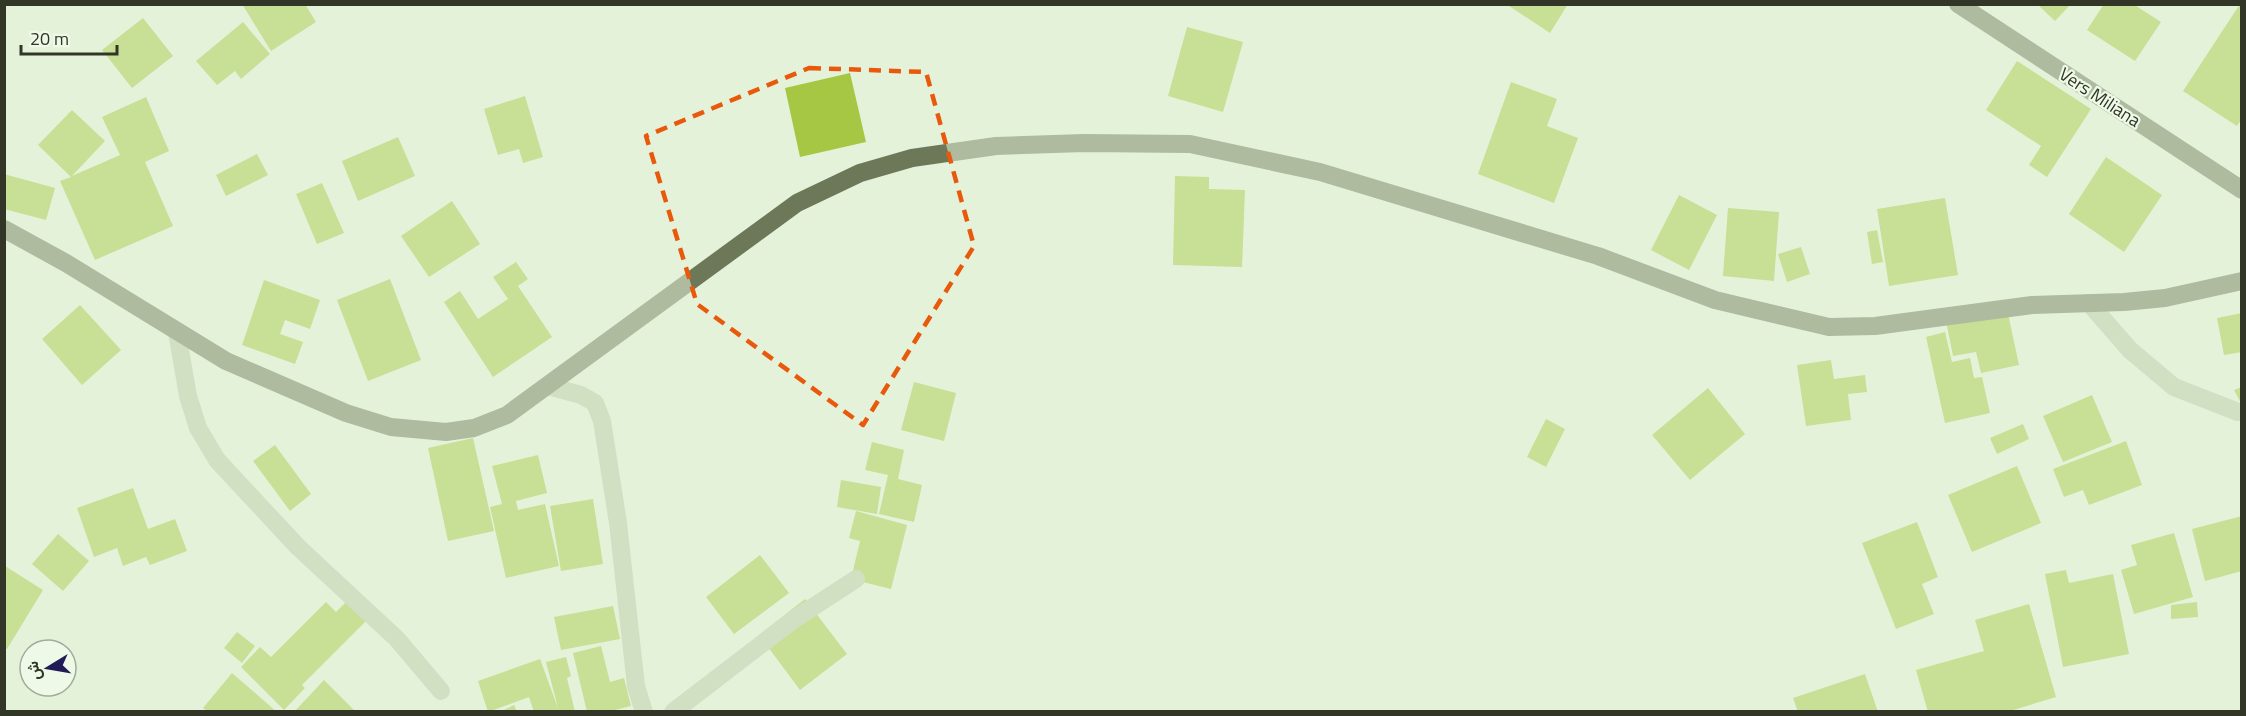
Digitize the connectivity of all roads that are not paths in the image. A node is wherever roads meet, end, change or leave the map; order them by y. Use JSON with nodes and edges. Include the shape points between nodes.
{"nodes":[{"id":1,"x":1958,"y":4,"type":"edge"},
{"id":2,"x":2241,"y":190,"type":"edge"},
{"id":3,"x":4,"y":229,"type":"edge"},
{"id":4,"x":2241,"y":281,"type":"edge"},
{"id":5,"x":2089,"y":303,"type":"junction"},
{"id":6,"x":177,"y":332,"type":"junction"},
{"id":7,"x":549,"y":386,"type":"junction"},
{"id":8,"x":2238,"y":412,"type":"dead end"},
{"id":9,"x":856,"y":579,"type":"dead end"},
{"id":10,"x":441,"y":691,"type":"dead end"},
{"id":11,"x":644,"y":711,"type":"edge"},
{"id":12,"x":673,"y":711,"type":"edge"}],
"edges":[{"from":1,"to":2,"type":"main road","name":"Vers Miliana"},
{"from":3,"to":6,"type":"main road"},
{"from":4,"to":5,"type":"main road","via":[[2165,298]]},
{"from":5,"to":7,"type":"main road","via":[[2032,305],[1875,326],[1829,327],[1715,300],[1598,256],[1310,169],[1190,144],[996,146],[902,161],[860,173],[797,203]]},
{"from":5,"to":8,"type":"street","via":[[2130,350],[2174,387]]},
{"from":6,"to":7,"type":"main road","via":[[237,365],[346,413],[391,427],[446,432],[474,428],[507,415]]},
{"from":6,"to":10,"type":"street","via":[[198,428],[217,460],[298,547],[397,639]]},
{"from":7,"to":11,"type":"street","via":[[595,403],[602,421],[636,686]]},
{"from":9,"to":12,"type":"street","via":[[793,620]]}]}
